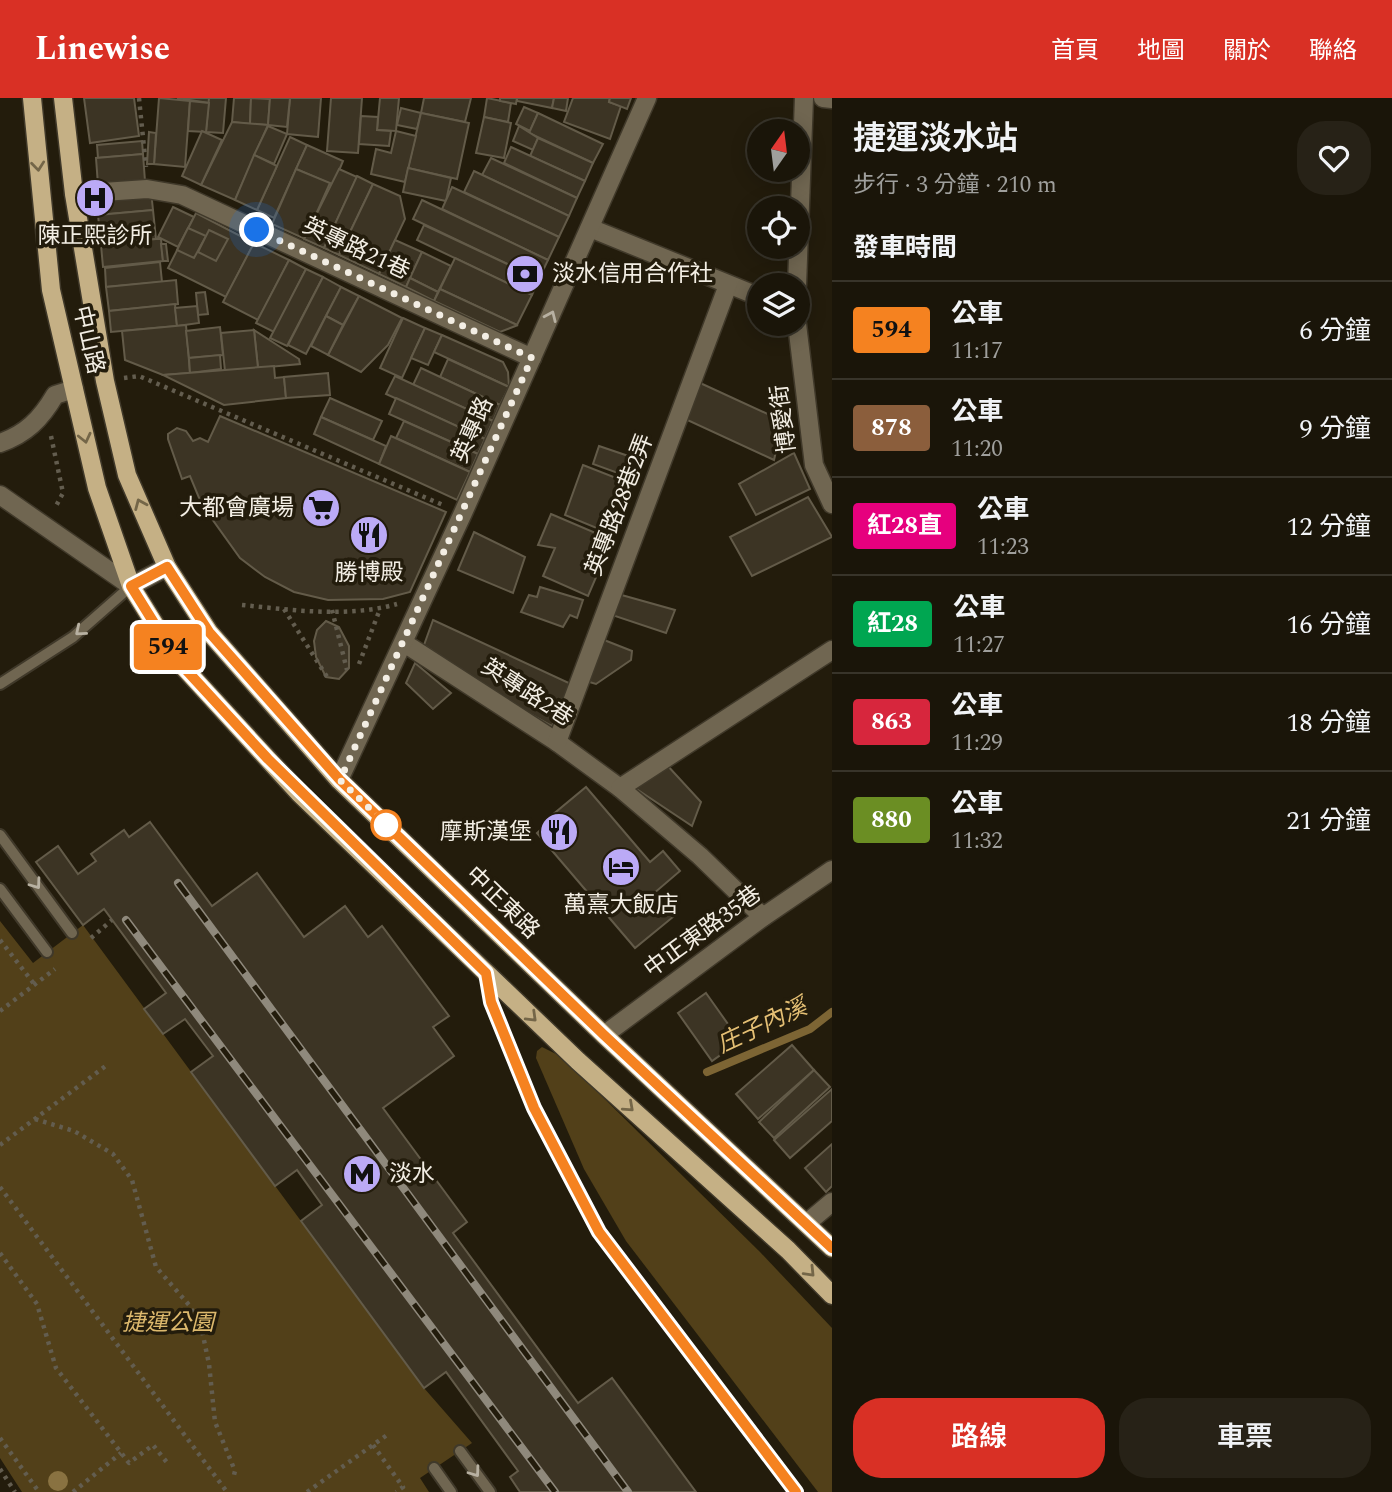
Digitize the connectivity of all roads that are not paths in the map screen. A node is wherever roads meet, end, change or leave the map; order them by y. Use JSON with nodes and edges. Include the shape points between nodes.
{"nodes":[{"id":1,"x":32,"y":98,"type":"edge"},
{"id":2,"x":63,"y":98,"type":"edge"},
{"id":3,"x":647,"y":98,"type":"edge"},
{"id":4,"x":804,"y":98,"type":"edge"},
{"id":5,"x":823,"y":98,"type":"edge"},
{"id":6,"x":832,"y":99,"type":"edge"},
{"id":7,"x":74,"y":194,"type":"junction"},
{"id":8,"x":590,"y":228,"type":"junction"},
{"id":9,"x":797,"y":273,"type":"edge"},
{"id":10,"x":729,"y":285,"type":"junction"},
{"id":11,"x":747,"y":293,"type":"edge"},
{"id":12,"x":798,"y":336,"type":"edge"},
{"id":13,"x":532,"y":358,"type":"junction"},
{"id":14,"x":74,"y":389,"type":"junction"},
{"id":15,"x":0,"y":443,"type":"edge"},
{"id":16,"x":0,"y":495,"type":"edge"},
{"id":17,"x":832,"y":504,"type":"edge"},
{"id":18,"x":167,"y":567,"type":"junction"},
{"id":19,"x":131,"y":586,"type":"junction"},
{"id":20,"x":404,"y":643,"type":"junction"},
{"id":21,"x":832,"y":650,"type":"edge"},
{"id":22,"x":0,"y":684,"type":"edge"},
{"id":23,"x":557,"y":742,"type":"junction"},
{"id":24,"x":340,"y":780,"type":"junction"},
{"id":25,"x":620,"y":788,"type":"junction"},
{"id":26,"x":0,"y":835,"type":"edge"},
{"id":27,"x":832,"y":870,"type":"edge"},
{"id":28,"x":0,"y":889,"type":"edge"},
{"id":29,"x":763,"y":917,"type":"junction"},
{"id":30,"x":72,"y":933,"type":"dead end"},
{"id":31,"x":47,"y":952,"type":"dead end"},
{"id":32,"x":486,"y":973,"type":"junction"},
{"id":33,"x":604,"y":1035,"type":"junction"},
{"id":34,"x":832,"y":1202,"type":"edge"},
{"id":35,"x":807,"y":1223,"type":"junction"},
{"id":36,"x":832,"y":1248,"type":"edge"},
{"id":37,"x":832,"y":1295,"type":"edge"},
{"id":38,"x":460,"y":1451,"type":"dead end"},
{"id":39,"x":434,"y":1468,"type":"dead end"},
{"id":40,"x":452,"y":1492,"type":"edge"},
{"id":41,"x":490,"y":1492,"type":"edge"},
{"id":42,"x":796,"y":1492,"type":"edge"}],
"edges":[{"from":1,"to":14,"type":"main road","name":"中山路","one_way":true,"via":[[51,290]]},
{"from":2,"to":7,"type":"main road","name":"中山路"},
{"from":3,"to":8,"type":"street","name":"英專路"},
{"from":4,"to":9,"type":"street"},
{"from":5,"to":6,"type":"street"},
{"from":7,"to":13,"type":"street","name":"英專路21巷","via":[[147,189],[182,195]]},
{"from":18,"to":7,"type":"main road","name":"中山路","one_way":true,"via":[[127,475],[105,381]]},
{"from":8,"to":10,"type":"street"},
{"from":13,"to":8,"type":"street","name":"英專路","one_way":true},
{"from":10,"to":11,"type":"street"},
{"from":10,"to":23,"type":"street","name":"英專路28巷2弄"},
{"from":12,"to":17,"type":"street","name":"博愛街","via":[[814,465]]},
{"from":13,"to":20,"type":"street","name":"英專路"},
{"from":14,"to":15,"type":"street","via":[[55,395],[26,431]]},
{"from":14,"to":19,"type":"main road","name":"中山路","one_way":true,"via":[[97,488]]},
{"from":16,"to":19,"type":"street"},
{"from":18,"to":19,"type":"street"},
{"from":18,"to":24,"type":"main road","name":"中正東路","via":[[209,632]]},
{"from":19,"to":22,"type":"lane","one_way":true,"via":[[73,637]]},
{"from":19,"to":32,"type":"main road","via":[[185,669],[299,793]]},
{"from":20,"to":23,"type":"street","name":"英專路2巷"},
{"from":20,"to":24,"type":"street","name":"英專路"},
{"from":21,"to":25,"type":"street"},
{"from":23,"to":25,"type":"street","name":"英專路2巷"},
{"from":24,"to":33,"type":"main road","name":"中正東路"},
{"from":25,"to":29,"type":"street","name":"英專路2巷"},
{"from":26,"to":30,"type":"lane","one_way":true},
{"from":27,"to":29,"type":"street","name":"中正東路35巷"},
{"from":28,"to":31,"type":"lane"},
{"from":29,"to":33,"type":"street","name":"中正東路35巷"},
{"from":32,"to":37,"type":"main road","one_way":true},
{"from":32,"to":42,"type":"lane","via":[[491,1002],[534,1108],[599,1232]]},
{"from":33,"to":35,"type":"main road","name":"中正東路"},
{"from":34,"to":35,"type":"street"},
{"from":35,"to":36,"type":"main road","name":"中正東路"},
{"from":38,"to":41,"type":"lane","one_way":true},
{"from":39,"to":40,"type":"lane"}]}
